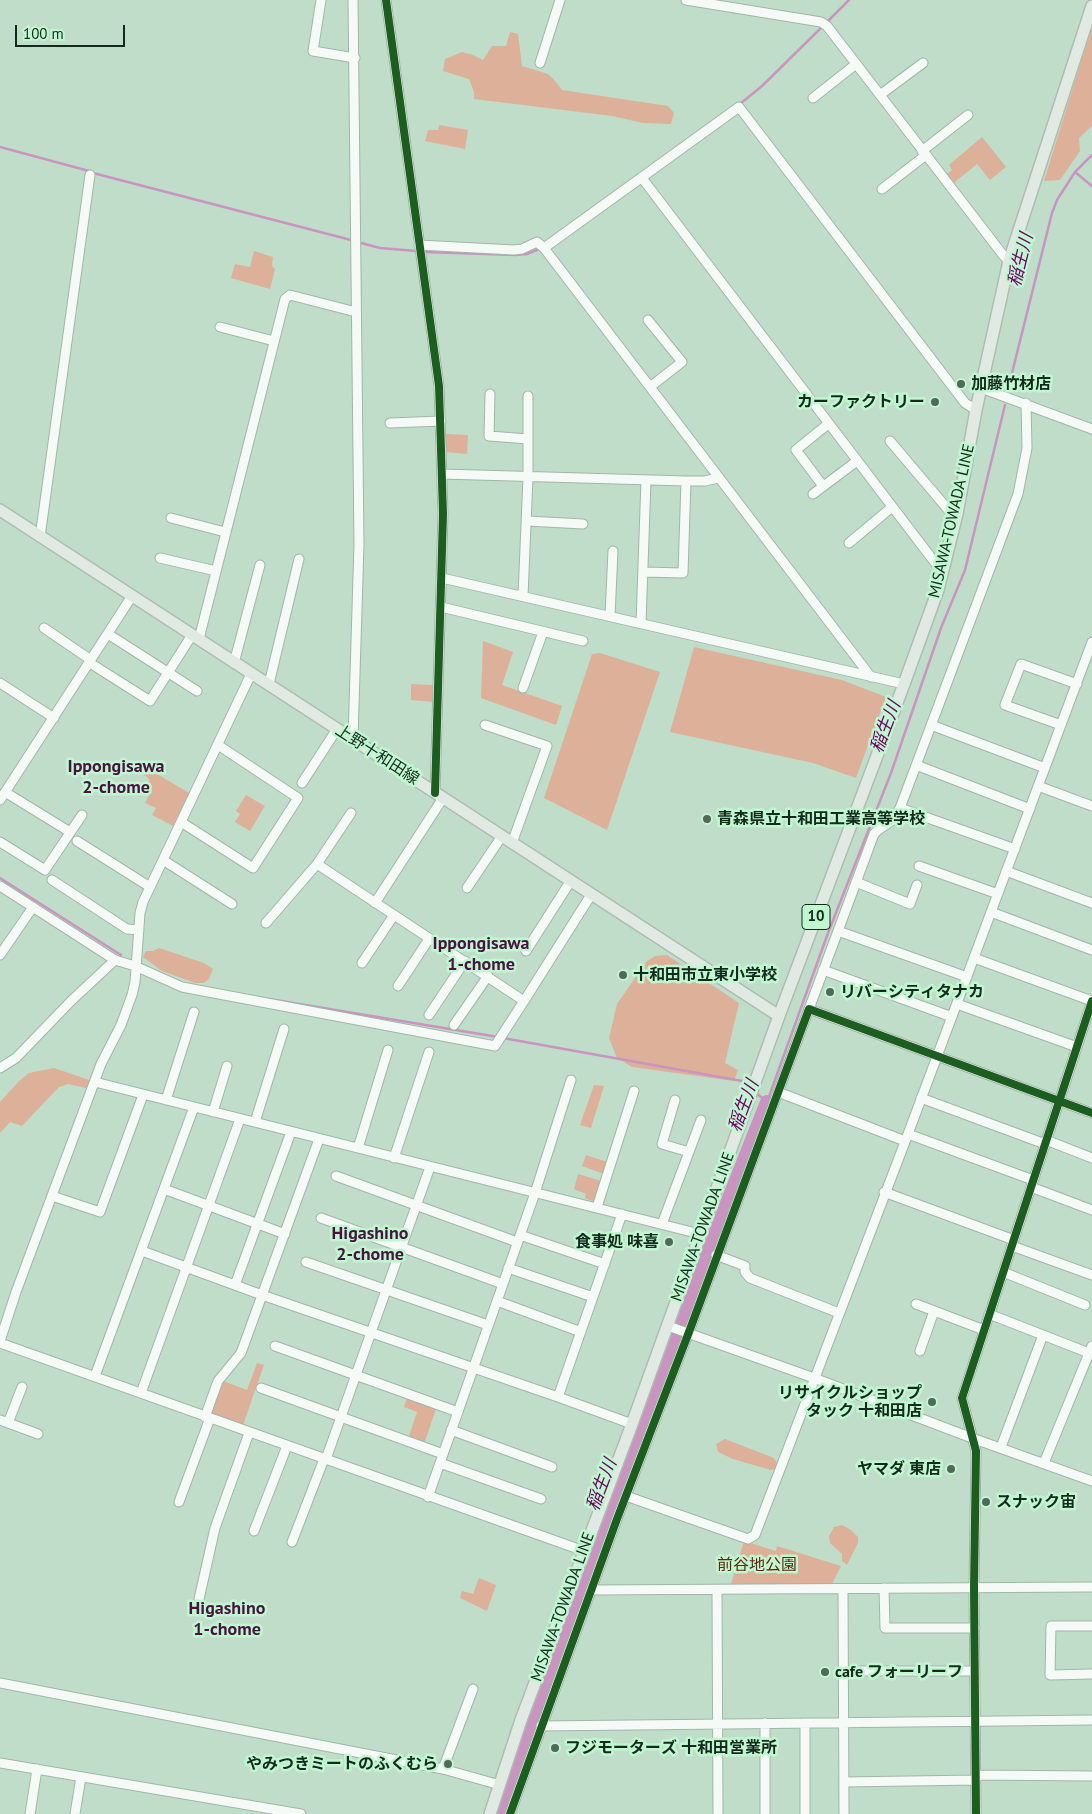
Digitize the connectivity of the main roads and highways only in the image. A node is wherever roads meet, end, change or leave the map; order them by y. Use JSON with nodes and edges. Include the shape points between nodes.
{"nodes":[{"id":1,"x":1092,"y":6,"type":"edge"},
{"id":2,"x":1,"y":513,"type":"edge"},
{"id":3,"x":779,"y":1016,"type":"junction"},
{"id":4,"x":490,"y":1814,"type":"edge"}],
"edges":[{"from":1,"to":3,"type":"main road","name":"MISAWA-TOWADA LINE","number":"10","via":[[1009,261],[944,568],[904,684]]},
{"from":2,"to":3,"type":"main road","name":"上野十和田線"},
{"from":3,"to":4,"type":"main road","name":"MISAWA-TOWADA LINE","number":"10","via":[[700,1234],[672,1327],[584,1551]]}]}
